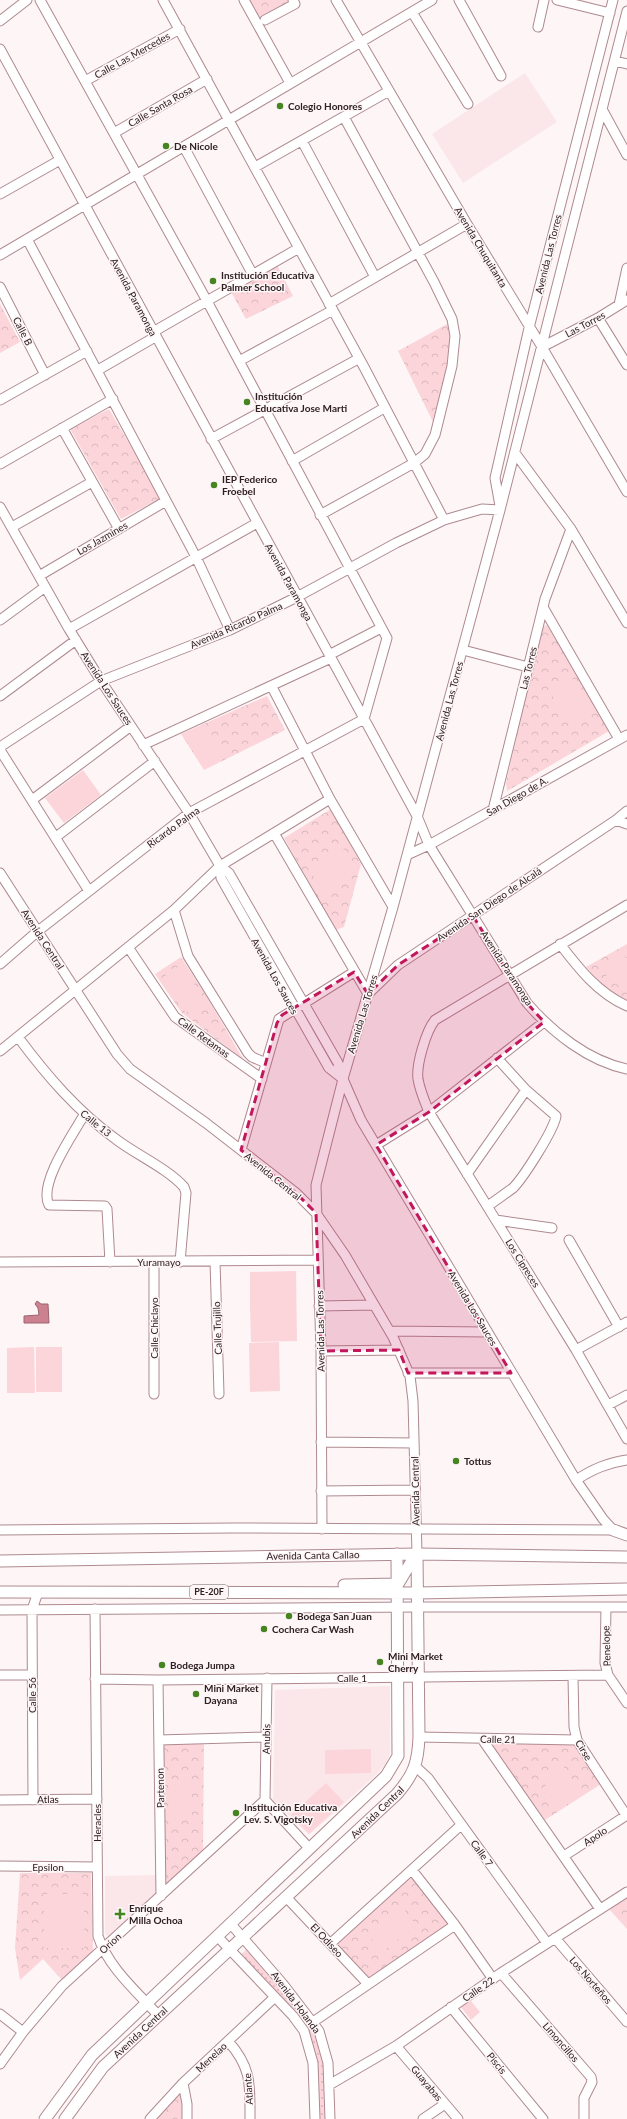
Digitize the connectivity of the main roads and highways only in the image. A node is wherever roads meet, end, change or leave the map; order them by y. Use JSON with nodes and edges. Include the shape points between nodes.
{"nodes":[{"id":1,"x":613,"y":1530,"type":"road end"},
{"id":2,"x":627,"y":1535,"type":"edge"},
{"id":3,"x":397,"y":1554,"type":"junction"},
{"id":4,"x":416,"y":1554,"type":"junction"},
{"id":5,"x":627,"y":1557,"type":"edge"},
{"id":6,"x":0,"y":1561,"type":"edge"},
{"id":7,"x":398,"y":1588,"type":"junction"},
{"id":8,"x":627,"y":1590,"type":"edge"},
{"id":9,"x":0,"y":1592,"type":"edge"},
{"id":10,"x":417,"y":1593,"type":"junction"},
{"id":11,"x":45,"y":2119,"type":"edge"},
{"id":12,"x":65,"y":2119,"type":"edge"}],
"edges":[{"from":1,"to":2,"type":"main road"},
{"from":3,"to":4,"type":"main road","name":"Avenida Canta Callao"},
{"from":3,"to":6,"type":"main road","name":"Avenida Canta Callao"},
{"from":3,"to":7,"type":"main road","name":"Avenida Central"},
{"from":4,"to":5,"type":"main road","name":"Avenida Canta Callao"},
{"from":4,"to":7,"type":"main road"},
{"from":4,"to":10,"type":"main road","name":"Avenida Central"},
{"from":7,"to":9,"type":"main road","number":"PE-20F","via":[[327,1592]]},
{"from":7,"to":10,"type":"main road","number":"PE-20F"},
{"from":7,"to":11,"type":"main road","name":"Avenida Central","via":[[398,1756],[386,1776],[92,2055]]},
{"from":8,"to":10,"type":"main road","number":"PE-20F"},
{"from":10,"to":12,"type":"main road","name":"Avenida Central","via":[[419,1737],[415,1766],[410,1779],[398,1794],[103,2067]]}]}
